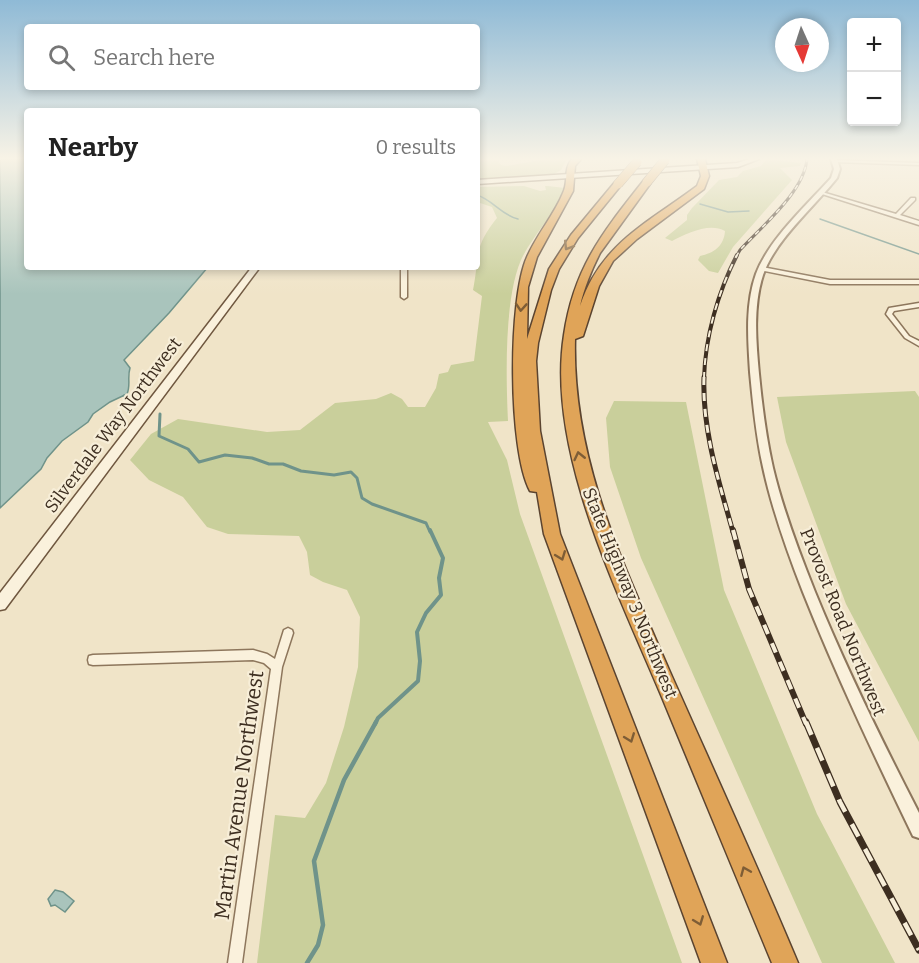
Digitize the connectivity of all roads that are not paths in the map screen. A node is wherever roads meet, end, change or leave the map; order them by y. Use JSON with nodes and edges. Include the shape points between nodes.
{"nodes":[{"id":1,"x":562,"y":204,"type":"edge"},
{"id":2,"x":601,"y":204,"type":"edge"},
{"id":3,"x":630,"y":204,"type":"edge"},
{"id":4,"x":679,"y":204,"type":"edge"},
{"id":5,"x":814,"y":204,"type":"edge"},
{"id":6,"x":859,"y":204,"type":"edge"},
{"id":7,"x":908,"y":204,"type":"edge"},
{"id":8,"x":897,"y":216,"type":"junction"},
{"id":9,"x":919,"y":223,"type":"edge"},
{"id":10,"x":762,"y":269,"type":"junction"},
{"id":11,"x":254,"y":270,"type":"edge"},
{"id":12,"x":404,"y":270,"type":"edge"},
{"id":13,"x":919,"y":282,"type":"edge"},
{"id":14,"x":404,"y":297,"type":"dead end"},
{"id":15,"x":919,"y":305,"type":"edge"},
{"id":16,"x":919,"y":344,"type":"edge"},
{"id":17,"x":568,"y":362,"type":"junction"},
{"id":18,"x":552,"y":534,"type":"junction"},
{"id":19,"x":0,"y":604,"type":"edge"},
{"id":20,"x":288,"y":633,"type":"dead end"},
{"id":21,"x":93,"y":660,"type":"dead end"},
{"id":22,"x":277,"y":667,"type":"junction"},
{"id":23,"x":919,"y":830,"type":"edge"},
{"id":24,"x":235,"y":963,"type":"edge"},
{"id":25,"x":714,"y":963,"type":"edge"},
{"id":26,"x":784,"y":963,"type":"edge"}],
"edges":[{"from":1,"to":18,"type":"highway","one_way":true,"via":[[526,271],[518,390],[528,467]]},
{"from":2,"to":18,"type":"highway","one_way":true,"bridge":true,"via":[[554,269],[532,343],[531,409]]},
{"from":3,"to":17,"type":"highway","name":"State Highway 3 Northwest","bridge":true,"via":[[589,265],[574,307]]},
{"from":4,"to":17,"type":"highway","via":[[623,245],[605,265],[593,287]]},
{"from":5,"to":10,"type":"street","name":"Provost Road Northwest","via":[[778,241]]},
{"from":6,"to":8,"type":"street"},
{"from":7,"to":8,"type":"street"},
{"from":8,"to":9,"type":"street"},
{"from":10,"to":13,"type":"street","via":[[830,282]]},
{"from":10,"to":23,"type":"street","name":"Provost Road Northwest","via":[[754,291],[752,336],[757,404],[771,483],[809,591]]},
{"from":11,"to":19,"type":"main road","name":"Silverdale Way Northwest"},
{"from":12,"to":14,"type":"street"},
{"from":15,"to":16,"type":"street","via":[[896,306],[889,314],[907,337]]},
{"from":26,"to":17,"type":"highway","name":"State Highway 3 Northwest","one_way":true,"via":[[599,523],[576,443]]},
{"from":18,"to":25,"type":"highway","one_way":true},
{"from":20,"to":22,"type":"street","name":"Martin Avenue Northwest"},
{"from":21,"to":22,"type":"street","via":[[254,655]]},
{"from":22,"to":24,"type":"street","name":"Martin Avenue Northwest"}]}
